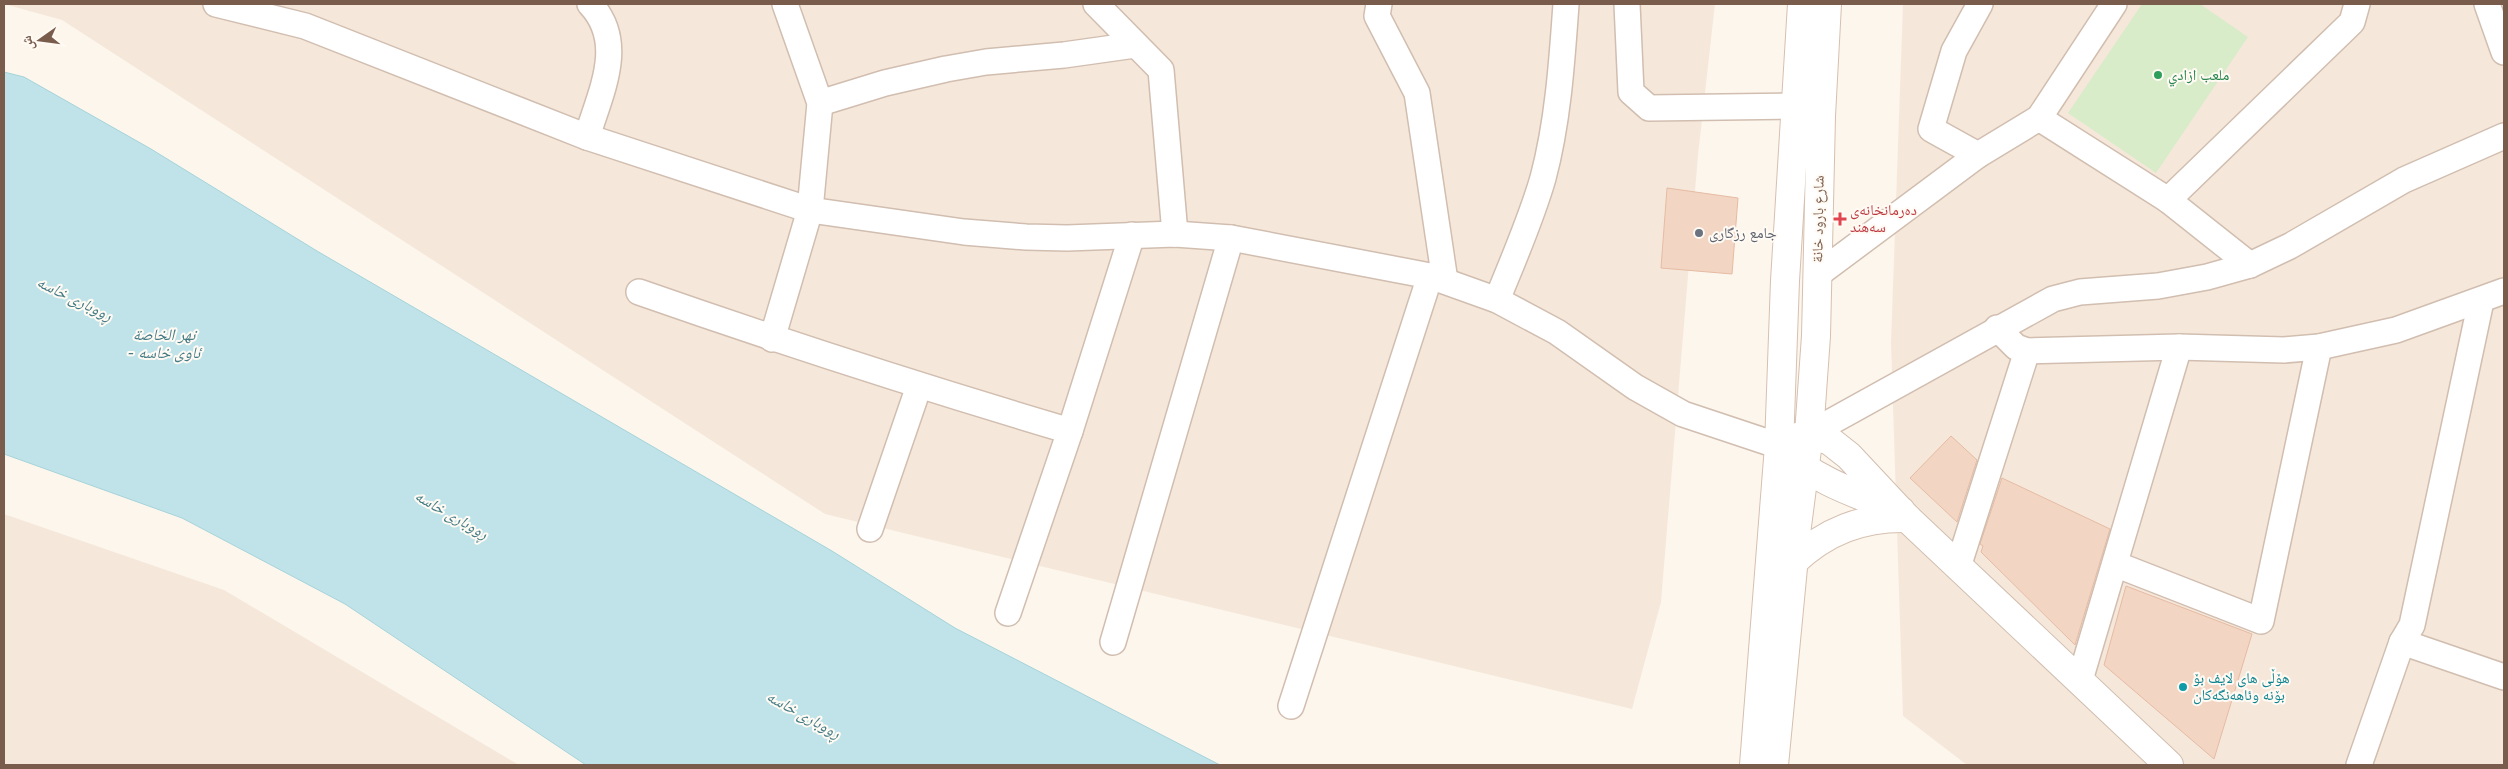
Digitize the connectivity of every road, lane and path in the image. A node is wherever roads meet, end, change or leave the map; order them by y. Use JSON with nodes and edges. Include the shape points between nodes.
{"nodes":[{"id":1,"x":216,"y":4,"type":"edge"},
{"id":2,"x":590,"y":4,"type":"edge"},
{"id":3,"x":785,"y":4,"type":"edge"},
{"id":4,"x":1096,"y":4,"type":"edge"},
{"id":5,"x":1379,"y":4,"type":"edge"},
{"id":6,"x":1566,"y":4,"type":"edge"},
{"id":7,"x":1627,"y":4,"type":"edge"},
{"id":8,"x":1802,"y":4,"type":"edge"},
{"id":9,"x":1828,"y":4,"type":"edge"},
{"id":10,"x":1980,"y":4,"type":"edge"},
{"id":11,"x":2114,"y":4,"type":"edge"},
{"id":12,"x":2357,"y":4,"type":"edge"},
{"id":13,"x":2487,"y":4,"type":"edge"},
{"id":14,"x":1135,"y":45,"type":"junction"},
{"id":15,"x":2504,"y":52,"type":"edge"},
{"id":16,"x":820,"y":103,"type":"junction"},
{"id":17,"x":1796,"y":106,"type":"junction"},
{"id":18,"x":2039,"y":118,"type":"junction"},
{"id":19,"x":2504,"y":136,"type":"edge"},
{"id":20,"x":586,"y":137,"type":"junction"},
{"id":21,"x":1978,"y":155,"type":"junction"},
{"id":22,"x":2168,"y":200,"type":"junction"},
{"id":23,"x":810,"y":210,"type":"junction"},
{"id":24,"x":1175,"y":234,"type":"junction"},
{"id":25,"x":1132,"y":235,"type":"junction"},
{"id":26,"x":1230,"y":238,"type":"junction"},
{"id":27,"x":2250,"y":265,"type":"junction"},
{"id":28,"x":1817,"y":276,"type":"junction"},
{"id":29,"x":1438,"y":278,"type":"junction"},
{"id":30,"x":640,"y":292,"type":"dead end"},
{"id":31,"x":2504,"y":292,"type":"edge"},
{"id":32,"x":1497,"y":300,"type":"junction"},
{"id":33,"x":2481,"y":301,"type":"junction"},
{"id":34,"x":1997,"y":328,"type":"junction"},
{"id":35,"x":1783,"y":335,"type":"junction"},
{"id":36,"x":1816,"y":336,"type":"junction"},
{"id":37,"x":772,"y":339,"type":"junction"},
{"id":38,"x":2179,"y":347,"type":"junction"},
{"id":39,"x":2319,"y":347,"type":"junction"},
{"id":40,"x":2027,"y":351,"type":"junction"},
{"id":41,"x":918,"y":386,"type":"junction"},
{"id":42,"x":1070,"y":431,"type":"junction"},
{"id":43,"x":1809,"y":434,"type":"junction"},
{"id":44,"x":1779,"y":446,"type":"junction"},
{"id":45,"x":1804,"y":467,"type":"junction"},
{"id":46,"x":1904,"y":514,"type":"junction"},
{"id":47,"x":870,"y":529,"type":"dead end"},
{"id":48,"x":1793,"y":562,"type":"junction"},
{"id":49,"x":2115,"y":564,"type":"junction"},
{"id":50,"x":1958,"y":567,"type":"junction"},
{"id":51,"x":1008,"y":613,"type":"dead end"},
{"id":52,"x":1113,"y":642,"type":"dead end"},
{"id":53,"x":2402,"y":642,"type":"junction"},
{"id":54,"x":2504,"y":677,"type":"edge"},
{"id":55,"x":2080,"y":680,"type":"junction"},
{"id":56,"x":1291,"y":706,"type":"dead end"},
{"id":57,"x":1754,"y":765,"type":"edge"},
{"id":58,"x":1774,"y":765,"type":"edge"},
{"id":59,"x":2168,"y":765,"type":"edge"},
{"id":60,"x":2359,"y":765,"type":"edge"}],
"edges":[{"from":1,"to":20,"type":"street","via":[[305,26]]},
{"from":2,"to":20,"type":"street","via":[[603,21],[611,59]]},
{"from":3,"to":16,"type":"street"},
{"from":4,"to":14,"type":"street"},
{"from":5,"to":29,"type":"street","via":[[1377,16],[1417,94]]},
{"from":6,"to":32,"type":"street","via":[[1549,154],[1535,202]]},
{"from":7,"to":17,"type":"street","via":[[1632,92],[1650,108]]},
{"from":8,"to":17,"type":"main road","name":"شارع بارود خانة"},
{"from":9,"to":28,"type":"main road","name":"شارع بارود خانة"},
{"from":10,"to":21,"type":"street","via":[[1954,51],[1931,129]]},
{"from":11,"to":18,"type":"street"},
{"from":12,"to":22,"type":"street","via":[[2352,22]]},
{"from":13,"to":15,"type":"street"},
{"from":14,"to":16,"type":"street","via":[[946,69]]},
{"from":14,"to":24,"type":"street","via":[[1162,70]]},
{"from":16,"to":23,"type":"street"},
{"from":17,"to":35,"type":"main road","name":"شارع بارود خانة"},
{"from":18,"to":21,"type":"street"},
{"from":18,"to":22,"type":"street"},
{"from":19,"to":27,"type":"street","via":[[2404,180],[2290,246]]},
{"from":20,"to":23,"type":"street"},
{"from":21,"to":28,"type":"street"},
{"from":22,"to":27,"type":"street"},
{"from":23,"to":25,"type":"street","via":[[964,232],[1026,237]]},
{"from":23,"to":37,"type":"street"},
{"from":24,"to":25,"type":"street"},
{"from":24,"to":26,"type":"street"},
{"from":25,"to":42,"type":"street"},
{"from":26,"to":29,"type":"street"},
{"from":26,"to":52,"type":"street"},
{"from":27,"to":34,"type":"street","via":[[2158,286],[2067,295]]},
{"from":28,"to":36,"type":"main road","name":"شارع بارود خانة"},
{"from":29,"to":32,"type":"street"},
{"from":29,"to":56,"type":"street"},
{"from":30,"to":37,"type":"street"},
{"from":31,"to":33,"type":"street"},
{"from":32,"to":44,"type":"street","via":[[1557,332],[1658,401],[1709,424]]},
{"from":33,"to":39,"type":"street","via":[[2396,330]]},
{"from":33,"to":53,"type":"street","via":[[2412,625]]},
{"from":34,"to":40,"type":"street","via":[[2012,344]]},
{"from":34,"to":43,"type":"street"},
{"from":35,"to":36,"type":"main road"},
{"from":35,"to":44,"type":"main road","name":"شارع بارود خانة"},
{"from":36,"to":43,"type":"main road","name":"شارع بارود خانة"},
{"from":37,"to":41,"type":"street"},
{"from":38,"to":39,"type":"street","via":[[2284,350]]},
{"from":38,"to":40,"type":"street"},
{"from":38,"to":49,"type":"street"},
{"from":39,"to":49,"type":"street","via":[[2261,621]]},
{"from":40,"to":50,"type":"street"},
{"from":41,"to":42,"type":"street"},
{"from":41,"to":47,"type":"street"},
{"from":42,"to":51,"type":"street"},
{"from":43,"to":44,"type":"main road"},
{"from":43,"to":45,"type":"main road","name":"شارع بارود خانة"},
{"from":43,"to":46,"type":"main road","via":[[1830,441],[1849,456]]},
{"from":44,"to":45,"type":"main road"},
{"from":44,"to":57,"type":"main road","name":"شارع بارود خانة"},
{"from":45,"to":46,"type":"main road"},
{"from":45,"to":48,"type":"main road","name":"شارع بارود خانة"},
{"from":46,"to":48,"type":"main road","via":[[1845,527],[1817,542]]},
{"from":46,"to":50,"type":"main road"},
{"from":48,"to":58,"type":"main road","name":"شارع بارود خانة"},
{"from":49,"to":55,"type":"street"},
{"from":50,"to":55,"type":"main road"},
{"from":53,"to":54,"type":"street"},
{"from":53,"to":60,"type":"street"},
{"from":55,"to":59,"type":"main road"}]}
